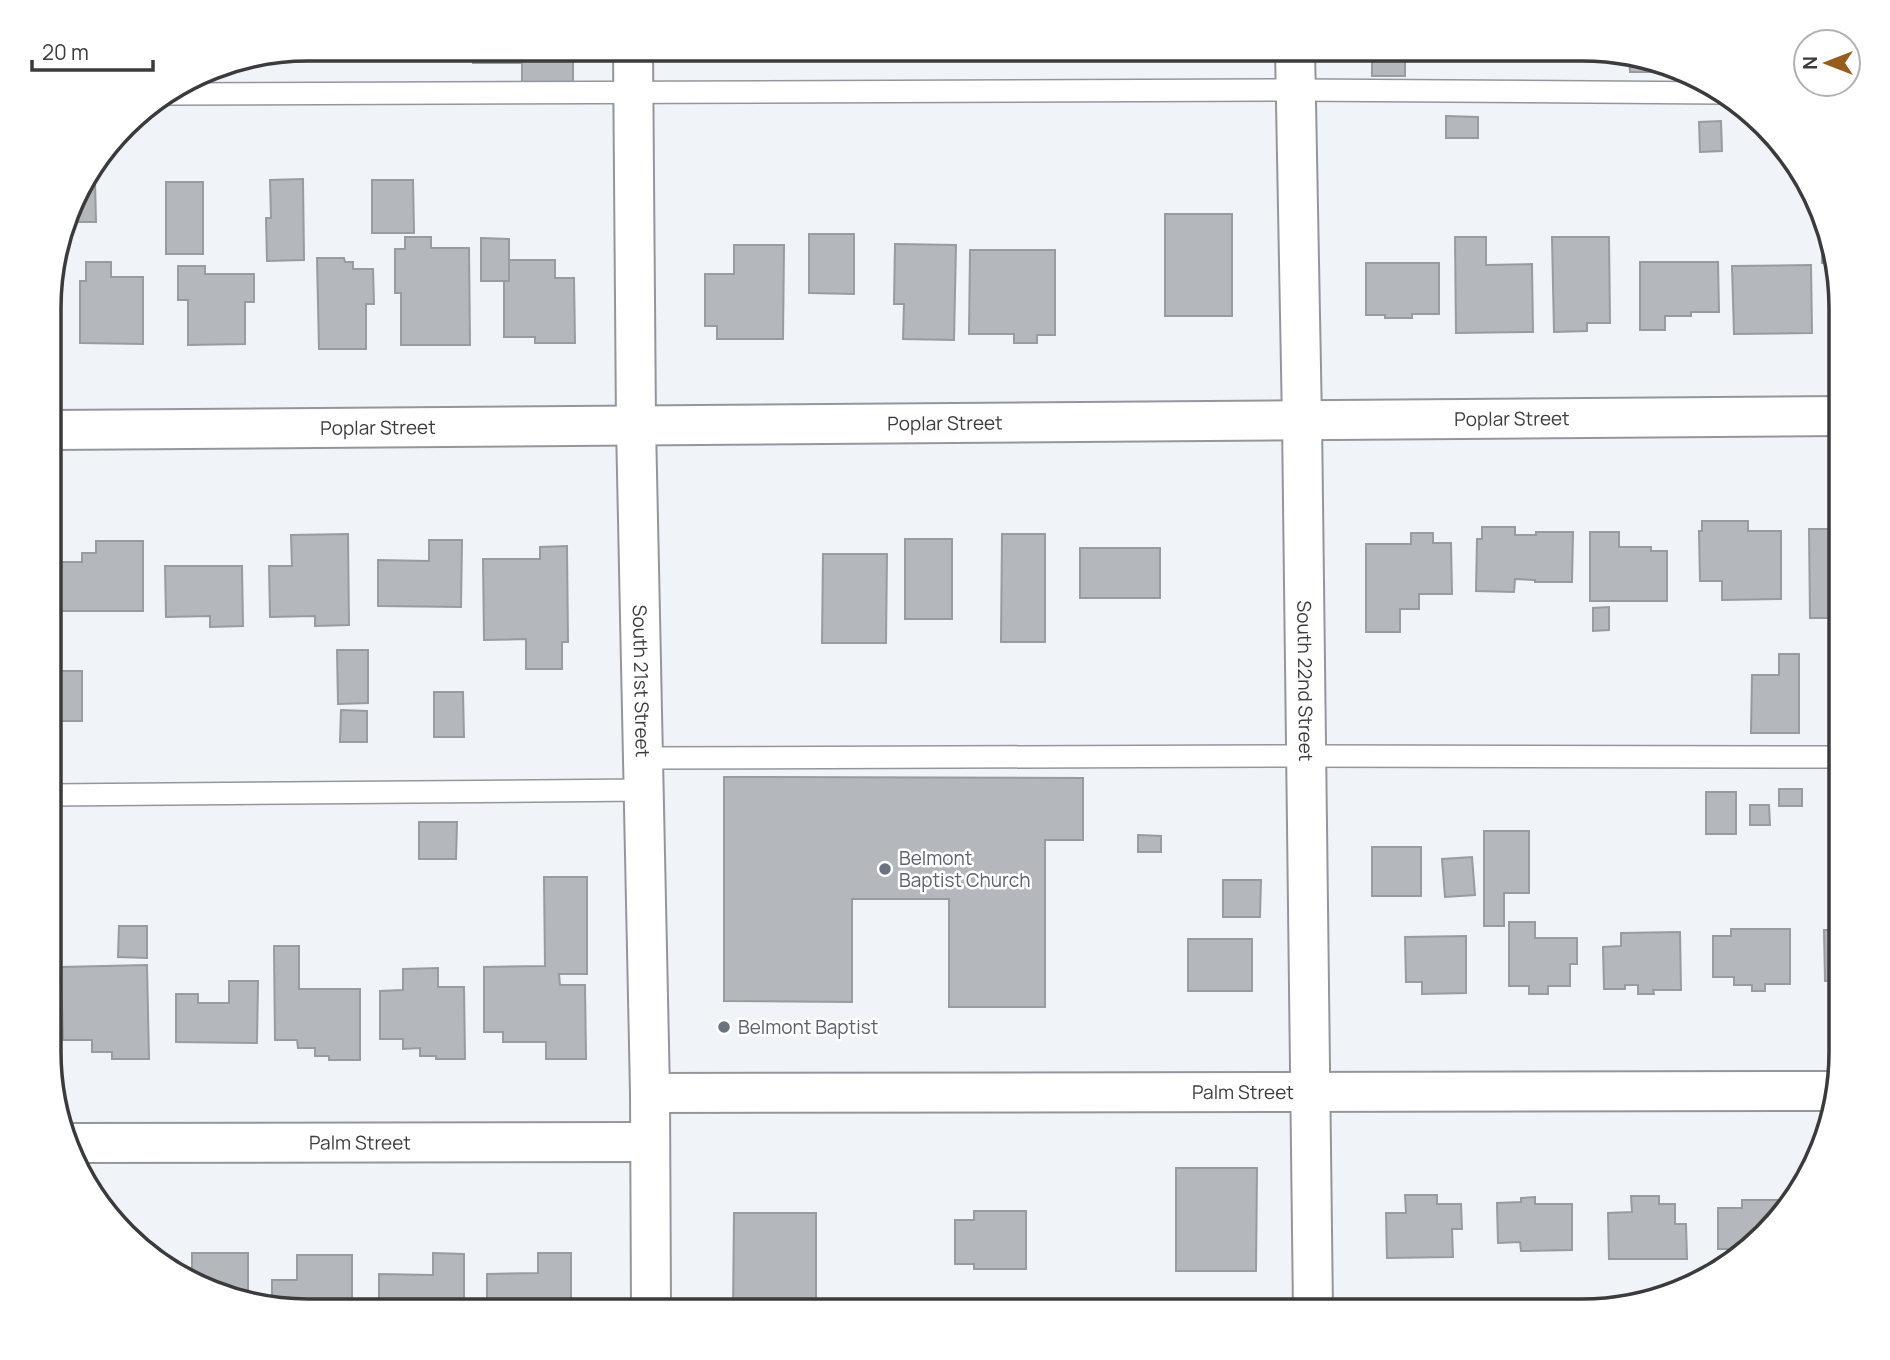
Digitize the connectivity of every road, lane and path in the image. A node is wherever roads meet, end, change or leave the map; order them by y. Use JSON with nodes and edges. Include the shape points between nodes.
{"nodes":[{"id":1,"x":633,"y":61,"type":"edge"},
{"id":2,"x":1295,"y":62,"type":"edge"},
{"id":3,"x":1296,"y":90,"type":"junction"},
{"id":4,"x":634,"y":93,"type":"junction"},
{"id":5,"x":1703,"y":93,"type":"edge"},
{"id":6,"x":185,"y":94,"type":"edge"},
{"id":7,"x":1828,"y":416,"type":"edge"},
{"id":8,"x":1302,"y":421,"type":"junction"},
{"id":9,"x":636,"y":425,"type":"junction"},
{"id":10,"x":61,"y":430,"type":"edge"},
{"id":11,"x":1307,"y":756,"type":"junction"},
{"id":12,"x":1829,"y":757,"type":"edge"},
{"id":13,"x":643,"y":774,"type":"junction"},
{"id":14,"x":62,"y":795,"type":"edge"},
{"id":15,"x":1826,"y":1091,"type":"edge"},
{"id":16,"x":1311,"y":1092,"type":"junction"},
{"id":17,"x":650,"y":1093,"type":"junction"},
{"id":18,"x":650,"y":1142,"type":"junction"},
{"id":19,"x":79,"y":1143,"type":"edge"},
{"id":20,"x":651,"y":1298,"type":"edge"},
{"id":21,"x":1313,"y":1299,"type":"edge"}],
"edges":[{"from":1,"to":4,"type":"street","name":"South 21st Street"},
{"from":2,"to":3,"type":"street","name":"South 22nd Street"},
{"from":3,"to":4,"type":"lane"},
{"from":3,"to":5,"type":"lane"},
{"from":3,"to":8,"type":"street","name":"South 22nd Street"},
{"from":4,"to":6,"type":"lane"},
{"from":4,"to":9,"type":"street","name":"South 21st Street"},
{"from":7,"to":8,"type":"street","name":"Poplar Street"},
{"from":8,"to":9,"type":"street","name":"Poplar Street"},
{"from":8,"to":11,"type":"street","name":"South 22nd Street"},
{"from":9,"to":10,"type":"street","name":"Poplar Street"},
{"from":9,"to":13,"type":"street","name":"South 21st Street"},
{"from":11,"to":12,"type":"lane"},
{"from":11,"to":13,"type":"lane"},
{"from":11,"to":16,"type":"street","name":"South 22nd Street"},
{"from":13,"to":14,"type":"lane"},
{"from":13,"to":17,"type":"street","name":"South 21st Street"},
{"from":15,"to":16,"type":"street","name":"Palm Street"},
{"from":16,"to":17,"type":"street","name":"Palm Street"},
{"from":16,"to":21,"type":"street","name":"South 22nd Street"},
{"from":17,"to":18,"type":"street","name":"South 21st Street"},
{"from":18,"to":19,"type":"street","name":"Palm Street"},
{"from":18,"to":20,"type":"street","name":"South 21st Street"}]}
